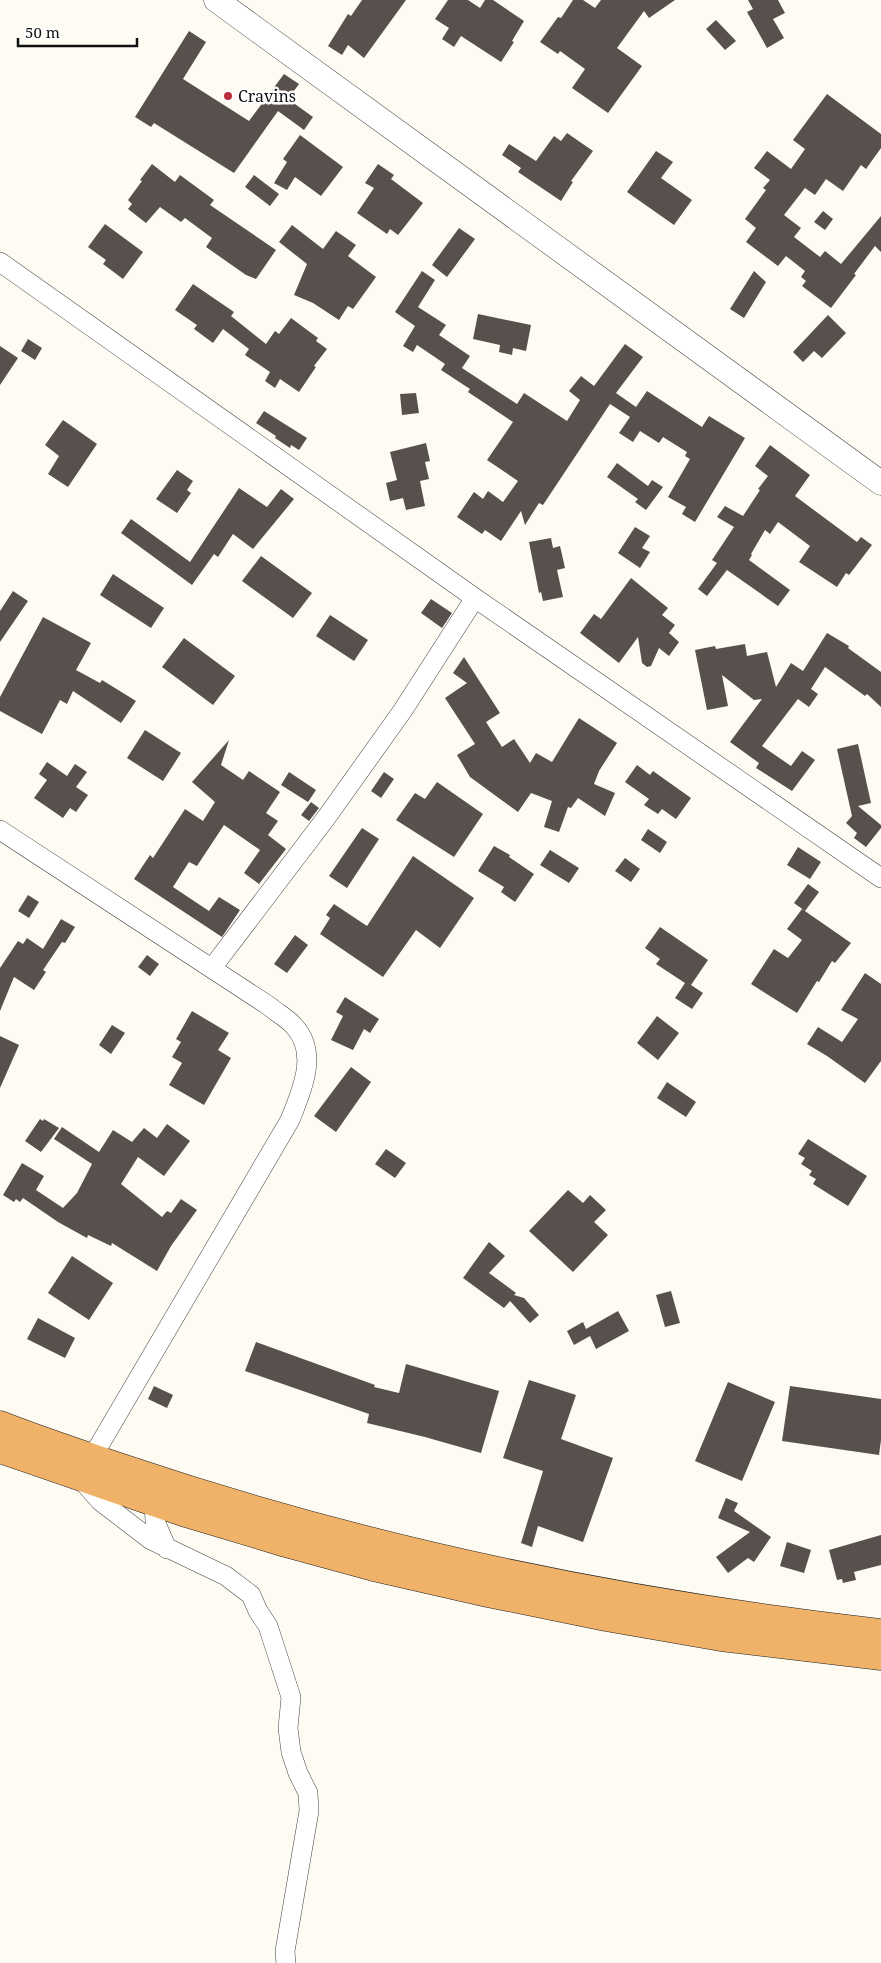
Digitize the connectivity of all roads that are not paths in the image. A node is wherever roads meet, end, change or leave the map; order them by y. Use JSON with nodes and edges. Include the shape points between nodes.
{"nodes":[{"id":1,"x":216,"y":0,"type":"edge"},
{"id":2,"x":0,"y":262,"type":"edge"},
{"id":3,"x":881,"y":483,"type":"edge"},
{"id":4,"x":475,"y":598,"type":"junction"},
{"id":5,"x":0,"y":830,"type":"edge"},
{"id":6,"x":881,"y":878,"type":"edge"},
{"id":7,"x":212,"y":968,"type":"junction"},
{"id":8,"x":0,"y":1425,"type":"edge"},
{"id":9,"x":0,"y":1449,"type":"edge"},
{"id":10,"x":86,"y":1468,"type":"junction"},
{"id":11,"x":154,"y":1502,"type":"junction"},
{"id":12,"x":167,"y":1549,"type":"junction"},
{"id":13,"x":691,"y":1620,"type":"junction"},
{"id":14,"x":881,"y":1633,"type":"edge"},
{"id":15,"x":881,"y":1656,"type":"edge"},
{"id":16,"x":286,"y":1963,"type":"edge"}],
"edges":[{"from":1,"to":3,"type":"street"},
{"from":2,"to":4,"type":"street"},
{"from":4,"to":6,"type":"street"},
{"from":4,"to":7,"type":"street","via":[[403,710]]},
{"from":5,"to":7,"type":"street"},
{"from":7,"to":10,"type":"street","via":[[294,1026],[307,1048],[304,1083],[290,1120]]},
{"from":8,"to":10,"type":"highway"},
{"from":9,"to":10,"type":"highway"},
{"from":10,"to":11,"type":"highway"},
{"from":10,"to":12,"type":"street","via":[[100,1501]]},
{"from":10,"to":13,"type":"highway"},
{"from":11,"to":12,"type":"street","via":[[156,1522]]},
{"from":11,"to":13,"type":"highway","via":[[374,1567],[506,1597]]},
{"from":12,"to":16,"type":"street","via":[[226,1576],[251,1595],[268,1626],[291,1697],[288,1728],[298,1773],[308,1794],[309,1811],[285,1951]]},
{"from":13,"to":14,"type":"highway","via":[[743,1616]]},
{"from":13,"to":15,"type":"highway","via":[[721,1637]]}]}
